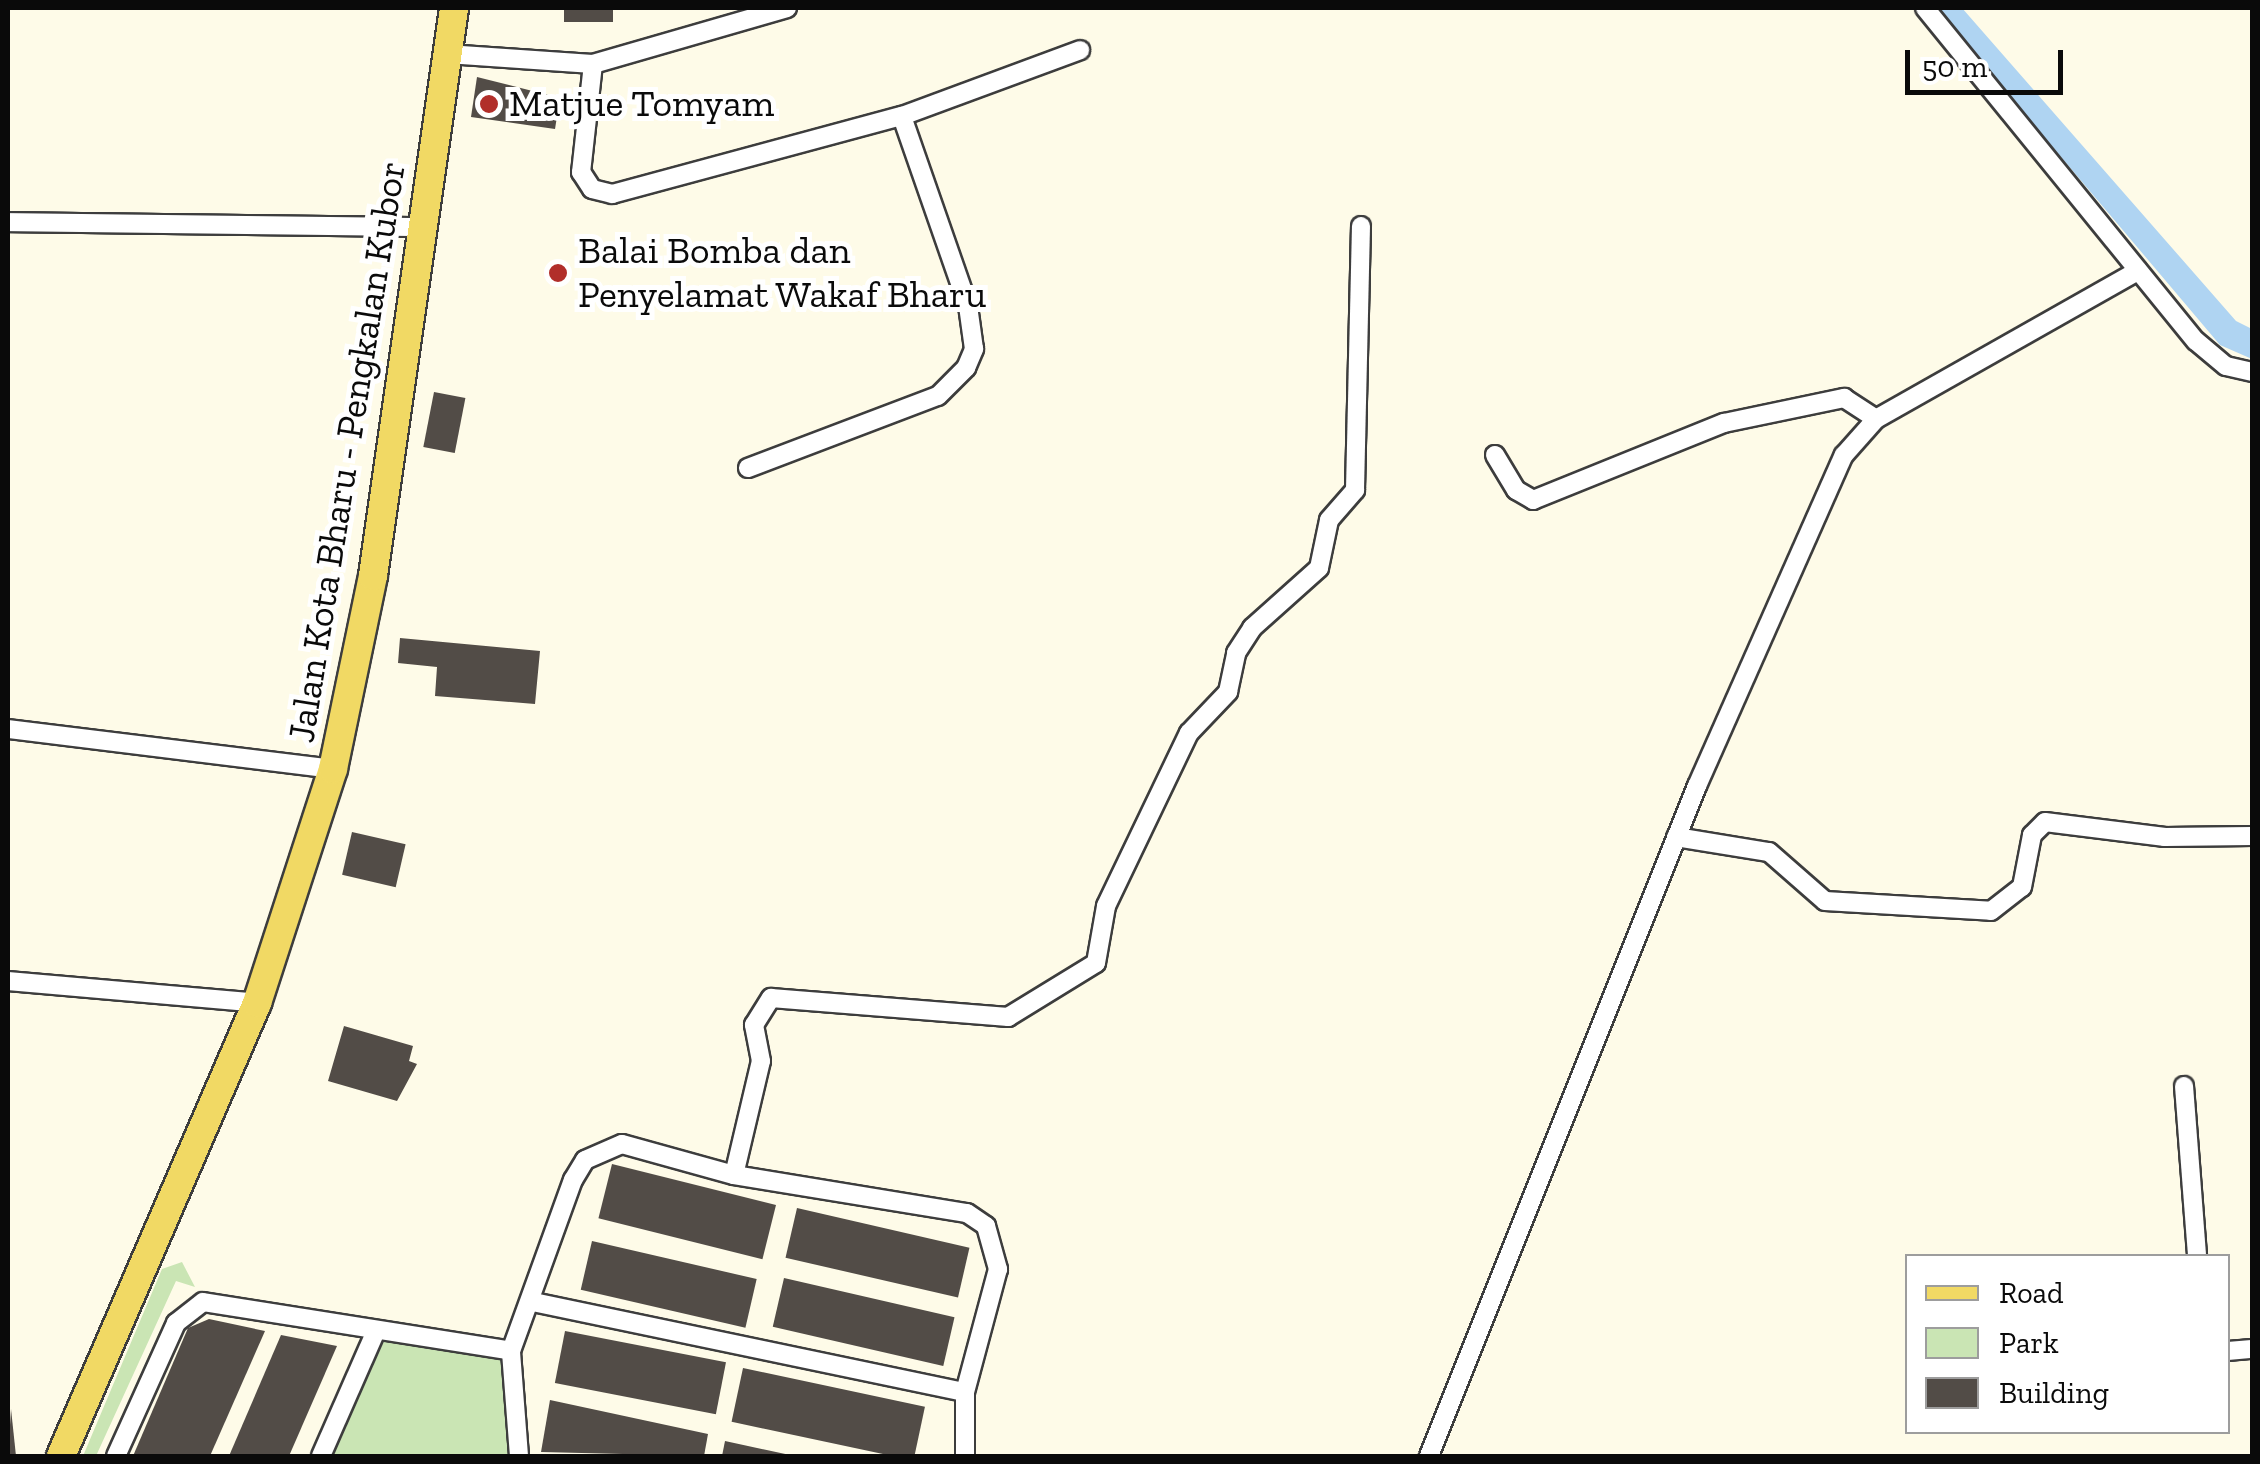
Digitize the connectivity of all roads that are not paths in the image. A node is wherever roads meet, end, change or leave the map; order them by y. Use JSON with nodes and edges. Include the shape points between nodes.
{"nodes":[{"id":1,"x":454,"y":8,"type":"edge"},
{"id":2,"x":787,"y":8,"type":"edge"},
{"id":3,"x":1925,"y":8,"type":"edge"},
{"id":4,"x":1080,"y":50,"type":"dead end"},
{"id":5,"x":447,"y":54,"type":"junction"},
{"id":6,"x":593,"y":64,"type":"junction"},
{"id":7,"x":902,"y":116,"type":"junction"},
{"id":8,"x":8,"y":222,"type":"edge"},
{"id":9,"x":1362,"y":226,"type":"dead end"},
{"id":10,"x":422,"y":227,"type":"junction"},
{"id":11,"x":2138,"y":271,"type":"junction"},
{"id":12,"x":2252,"y":372,"type":"edge"},
{"id":13,"x":1876,"y":419,"type":"junction"},
{"id":14,"x":1495,"y":454,"type":"dead end"},
{"id":15,"x":748,"y":468,"type":"dead end"},
{"id":16,"x":8,"y":729,"type":"edge"},
{"id":17,"x":333,"y":769,"type":"junction"},
{"id":18,"x":2252,"y":836,"type":"edge"},
{"id":19,"x":1676,"y":837,"type":"junction"},
{"id":20,"x":8,"y":981,"type":"edge"},
{"id":21,"x":257,"y":1004,"type":"junction"},
{"id":22,"x":2184,"y":1086,"type":"dead end"},
{"id":23,"x":734,"y":1175,"type":"junction"},
{"id":24,"x":2197,"y":1254,"type":"edge"},
{"id":25,"x":533,"y":1302,"type":"junction"},
{"id":26,"x":376,"y":1331,"type":"junction"},
{"id":27,"x":512,"y":1351,"type":"junction"},
{"id":28,"x":965,"y":1392,"type":"junction"},
{"id":29,"x":60,"y":1456,"type":"edge"},
{"id":30,"x":116,"y":1456,"type":"edge"},
{"id":31,"x":321,"y":1456,"type":"edge"},
{"id":32,"x":519,"y":1456,"type":"edge"},
{"id":33,"x":964,"y":1456,"type":"edge"},
{"id":34,"x":1429,"y":1456,"type":"edge"}],
"edges":[{"from":1,"to":5,"type":"main road","name":"Jalan Kota Bharu - Pengkalan Kubor"},
{"from":2,"to":6,"type":"street"},
{"from":3,"to":11,"type":"street"},
{"from":4,"to":7,"type":"street"},
{"from":5,"to":6,"type":"street"},
{"from":5,"to":10,"type":"main road","name":"Jalan Kota Bharu - Pengkalan Kubor"},
{"from":6,"to":7,"type":"street","via":[[580,162],[585,182],[602,193]]},
{"from":7,"to":15,"type":"street","via":[[968,306],[970,359],[938,396]]},
{"from":8,"to":10,"type":"street"},
{"from":9,"to":23,"type":"street","via":[[1355,490],[1329,520],[1320,568],[1252,628],[1236,653],[1231,687],[1191,730],[1106,906],[1096,962],[1008,1017],[772,998],[754,1025],[761,1061]]},
{"from":10,"to":17,"type":"main road","name":"Jalan Kota Bharu - Pengkalan Kubor","via":[[373,576]]},
{"from":11,"to":12,"type":"street","via":[[2209,356]]},
{"from":11,"to":13,"type":"street"},
{"from":13,"to":14,"type":"street","via":[[1844,398],[1724,423],[1532,500],[1516,490]]},
{"from":13,"to":19,"type":"street","via":[[1844,455]]},
{"from":16,"to":17,"type":"street"},
{"from":17,"to":21,"type":"main road","name":"Jalan Kota Bharu - Pengkalan Kubor"},
{"from":18,"to":19,"type":"street","via":[[2165,837],[2045,822],[2032,835],[2022,887],[1991,911],[1825,901],[1769,852]]},
{"from":19,"to":34,"type":"street"},
{"from":20,"to":21,"type":"street"},
{"from":21,"to":29,"type":"main road","name":"Jalan Kota Bharu - Pengkalan Kubor"},
{"from":22,"to":24,"type":"street"},
{"from":23,"to":25,"type":"street","via":[[622,1144],[602,1148],[574,1180]]},
{"from":23,"to":28,"type":"street","via":[[968,1213],[986,1226],[998,1269]]},
{"from":25,"to":27,"type":"street"},
{"from":25,"to":28,"type":"street"},
{"from":26,"to":27,"type":"street"},
{"from":26,"to":30,"type":"street","via":[[203,1302],[176,1322]]},
{"from":26,"to":31,"type":"street"},
{"from":27,"to":32,"type":"street"},
{"from":28,"to":33,"type":"street"}]}
